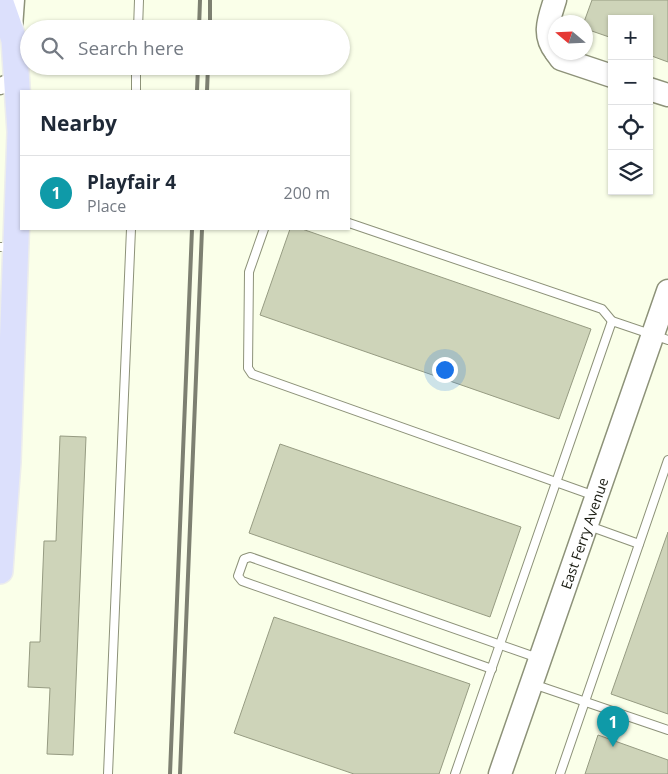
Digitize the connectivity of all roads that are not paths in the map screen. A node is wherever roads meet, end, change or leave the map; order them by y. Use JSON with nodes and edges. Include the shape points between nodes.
{"nodes":[{"id":1,"x":0,"y":0,"type":"edge"},
{"id":2,"x":16,"y":0,"type":"edge"},
{"id":3,"x":139,"y":0,"type":"edge"},
{"id":4,"x":556,"y":0,"type":"edge"},
{"id":5,"x":551,"y":15,"type":"edge"},
{"id":6,"x":138,"y":20,"type":"edge"},
{"id":7,"x":14,"y":40,"type":"junction"},
{"id":8,"x":564,"y":60,"type":"edge"},
{"id":9,"x":136,"y":75,"type":"edge"},
{"id":10,"x":608,"y":75,"type":"edge"},
{"id":11,"x":8,"y":83,"type":"edge"},
{"id":12,"x":136,"y":90,"type":"edge"},
{"id":13,"x":653,"y":90,"type":"edge"},
{"id":14,"x":668,"y":95,"type":"edge"},
{"id":15,"x":350,"y":222,"type":"edge"},
{"id":16,"x":131,"y":230,"type":"edge"},
{"id":17,"x":264,"y":230,"type":"edge"},
{"id":18,"x":8,"y":247,"type":"edge"},
{"id":19,"x":668,"y":291,"type":"edge"},
{"id":20,"x":612,"y":321,"type":"junction"},
{"id":21,"x":660,"y":338,"type":"edge"},
{"id":22,"x":668,"y":460,"type":"edge"},
{"id":23,"x":4,"y":462,"type":"edge"},
{"id":24,"x":556,"y":482,"type":"junction"},
{"id":25,"x":596,"y":496,"type":"junction"},
{"id":26,"x":586,"y":525,"type":"junction"},
{"id":27,"x":639,"y":544,"type":"junction"},
{"id":28,"x":0,"y":571,"type":"edge"},
{"id":29,"x":500,"y":645,"type":"junction"},
{"id":30,"x":540,"y":659,"type":"junction"},
{"id":31,"x":492,"y":669,"type":"junction"},
{"id":32,"x":532,"y":683,"type":"junction"},
{"id":33,"x":585,"y":701,"type":"junction"},
{"id":34,"x":668,"y":730,"type":"edge"},
{"id":35,"x":108,"y":774,"type":"edge"},
{"id":36,"x":455,"y":774,"type":"edge"},
{"id":37,"x":500,"y":774,"type":"edge"},
{"id":38,"x":560,"y":774,"type":"edge"}],
"edges":[{"from":1,"to":7,"type":"main road"},
{"from":2,"to":7,"type":"street"},
{"from":3,"to":6,"type":"lane"},
{"from":4,"to":5,"type":"street"},
{"from":7,"to":11,"type":"main road"},
{"from":8,"to":10,"type":"street"},
{"from":9,"to":12,"type":"lane"},
{"from":11,"to":18,"type":"main road","via":[[20,132]]},
{"from":13,"to":14,"type":"street"},
{"from":15,"to":20,"type":"lane","via":[[602,310]]},
{"from":16,"to":35,"type":"lane"},
{"from":17,"to":24,"type":"lane","via":[[249,272],[248,368],[252,374]]},
{"from":18,"to":23,"type":"main road"},
{"from":19,"to":21,"type":"street","name":"East Ferry Avenue"},
{"from":20,"to":21,"type":"lane"},
{"from":20,"to":24,"type":"lane"},
{"from":21,"to":25,"type":"street","name":"East Ferry Avenue"},
{"from":22,"to":27,"type":"lane"},
{"from":23,"to":28,"type":"main road"},
{"from":24,"to":25,"type":"lane"},
{"from":24,"to":29,"type":"lane"},
{"from":25,"to":26,"type":"street","name":"East Ferry Avenue"},
{"from":26,"to":27,"type":"lane"},
{"from":26,"to":30,"type":"street","name":"East Ferry Avenue"},
{"from":27,"to":33,"type":"lane"},
{"from":29,"to":30,"type":"lane"},
{"from":29,"to":31,"type":"lane"},
{"from":29,"to":31,"type":"lane","via":[[250,557],[244,559],[238,576],[242,582]]},
{"from":30,"to":32,"type":"street","name":"East Ferry Avenue"},
{"from":31,"to":36,"type":"lane"},
{"from":32,"to":33,"type":"lane"},
{"from":32,"to":37,"type":"street","name":"East Ferry Avenue"},
{"from":33,"to":34,"type":"lane"},
{"from":33,"to":38,"type":"lane"}]}
